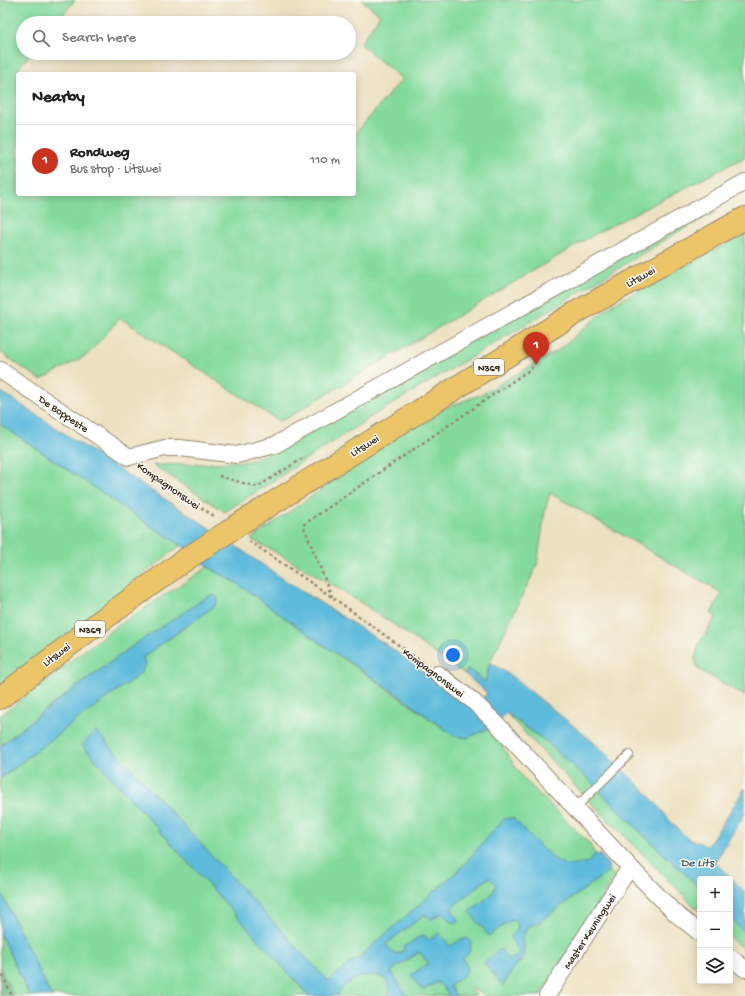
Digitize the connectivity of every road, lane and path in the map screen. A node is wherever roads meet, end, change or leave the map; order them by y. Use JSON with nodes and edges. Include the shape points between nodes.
{"nodes":[{"id":1,"x":745,"y":182,"type":"edge"},
{"id":2,"x":745,"y":218,"type":"edge"},
{"id":3,"x":531,"y":364,"type":"dead end"},
{"id":4,"x":0,"y":370,"type":"edge"},
{"id":5,"x":311,"y":453,"type":"dead end"},
{"id":6,"x":128,"y":457,"type":"junction"},
{"id":7,"x":219,"y":476,"type":"dead end"},
{"id":8,"x":233,"y":527,"type":"junction"},
{"id":9,"x":332,"y":597,"type":"junction"},
{"id":10,"x":438,"y":674,"type":"joint"},
{"id":11,"x":0,"y":698,"type":"edge"},
{"id":12,"x":629,"y":755,"type":"dead end"},
{"id":13,"x":575,"y":808,"type":"junction"},
{"id":14,"x":630,"y":867,"type":"junction"},
{"id":15,"x":697,"y":930,"type":"edge"},
{"id":16,"x":733,"y":959,"type":"edge"},
{"id":17,"x":745,"y":969,"type":"edge"},
{"id":18,"x":0,"y":970,"type":"edge"},
{"id":19,"x":12,"y":996,"type":"edge"},
{"id":20,"x":547,"y":996,"type":"edge"}],
"edges":[{"from":1,"to":6,"type":"street","via":[[275,445],[237,455],[165,448]]},
{"from":2,"to":8,"type":"main road","name":"Litswei","number":"N369","via":[[575,313]]},
{"from":3,"to":9,"type":"path","via":[[532,368],[302,525]]},
{"from":4,"to":6,"type":"street","name":"De Boppeste"},
{"from":5,"to":7,"type":"path","via":[[257,487]]},
{"from":6,"to":8,"type":"path","name":"Kompagnonswei"},
{"from":8,"to":9,"type":"path","name":"Kompagnonswei"},
{"from":8,"to":11,"type":"main road","name":"Litswei","number":"N369","bridge":true,"via":[[96,624]]},
{"from":9,"to":10,"type":"path","name":"Kompagnonswei"},
{"from":10,"to":13,"type":"street","name":"Kompagnonswei","via":[[496,723]]},
{"from":12,"to":13,"type":"lane"},
{"from":13,"to":14,"type":"street","name":"Kompagnonswei"},
{"from":14,"to":15,"type":"street","name":"Kompagnonswei","via":[[676,913]]},
{"from":14,"to":20,"type":"street","name":"Master Keuningwei"},
{"from":16,"to":17,"type":"street"},
{"from":18,"to":19,"type":"path"}]}
